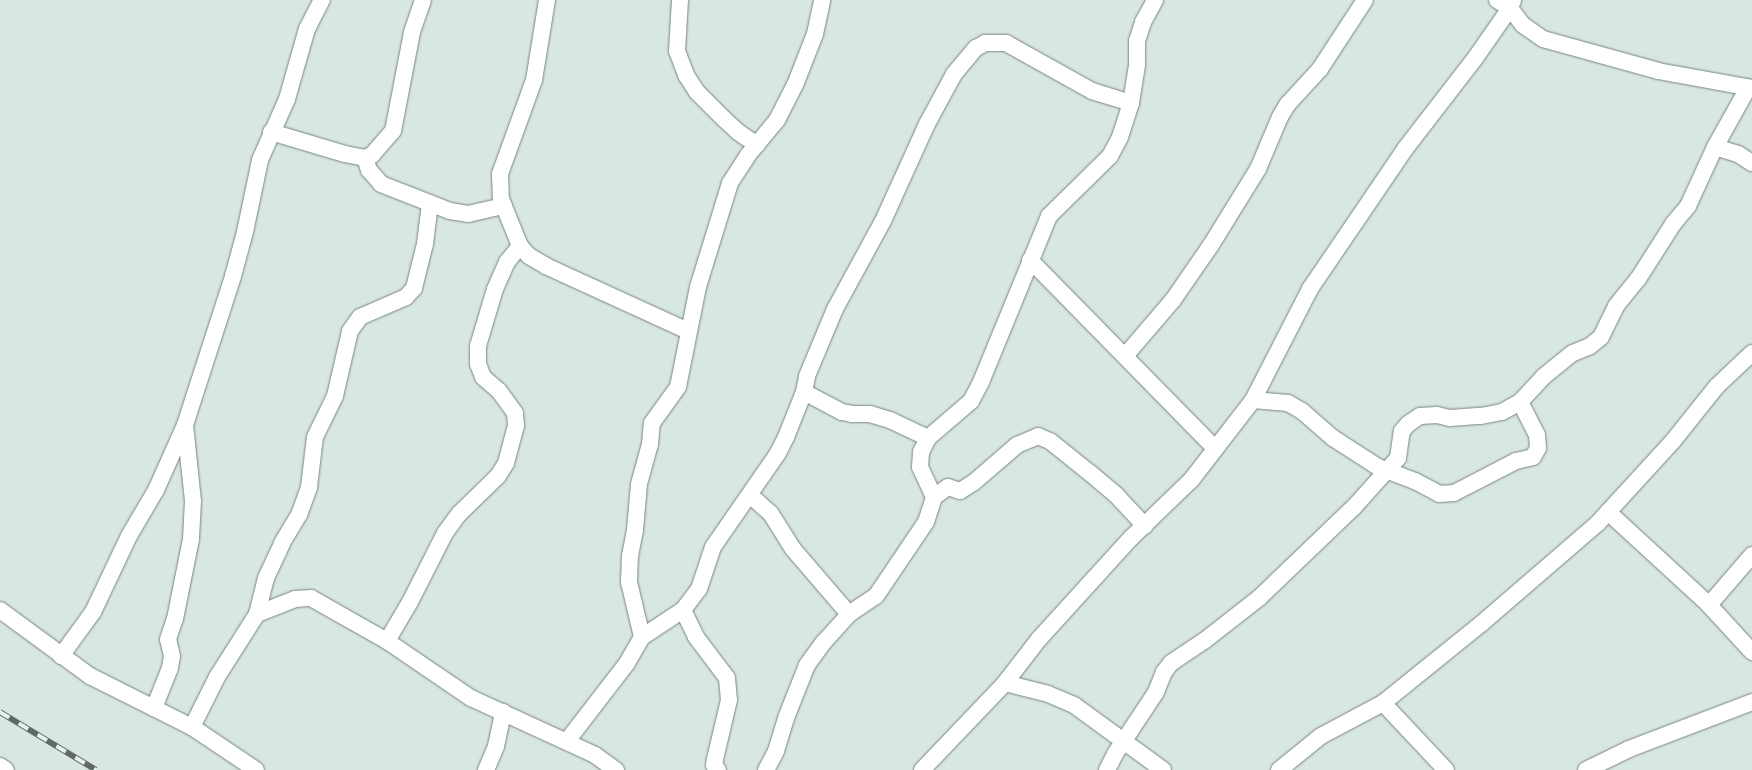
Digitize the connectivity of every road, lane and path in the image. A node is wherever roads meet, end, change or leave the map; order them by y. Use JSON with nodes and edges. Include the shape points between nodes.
{"nodes":[{"id":1,"x":322,"y":0,"type":"edge"},
{"id":2,"x":423,"y":0,"type":"edge"},
{"id":3,"x":547,"y":0,"type":"edge"},
{"id":4,"x":680,"y":0,"type":"edge"},
{"id":5,"x":822,"y":0,"type":"edge"},
{"id":6,"x":1155,"y":0,"type":"edge"},
{"id":7,"x":1365,"y":0,"type":"edge"},
{"id":8,"x":1507,"y":3,"type":"edge"},
{"id":9,"x":1750,"y":88,"type":"edge"},
{"id":10,"x":1131,"y":102,"type":"junction"},
{"id":11,"x":1724,"y":130,"type":"junction"},
{"id":12,"x":271,"y":132,"type":"junction"},
{"id":13,"x":757,"y":145,"type":"junction"},
{"id":14,"x":1715,"y":148,"type":"junction"},
{"id":15,"x":365,"y":158,"type":"junction"},
{"id":16,"x":1745,"y":159,"type":"edge"},
{"id":17,"x":430,"y":203,"type":"junction"},
{"id":18,"x":504,"y":206,"type":"junction"},
{"id":19,"x":520,"y":246,"type":"junction"},
{"id":20,"x":1030,"y":260,"type":"junction"},
{"id":21,"x":688,"y":331,"type":"junction"},
{"id":22,"x":1752,"y":353,"type":"edge"},
{"id":23,"x":1125,"y":356,"type":"junction"},
{"id":24,"x":804,"y":392,"type":"junction"},
{"id":25,"x":1253,"y":400,"type":"junction"},
{"id":26,"x":1520,"y":402,"type":"junction"},
{"id":27,"x":185,"y":424,"type":"junction"},
{"id":28,"x":928,"y":438,"type":"junction"},
{"id":29,"x":1215,"y":448,"type":"junction"},
{"id":30,"x":1388,"y":470,"type":"junction"},
{"id":31,"x":750,"y":495,"type":"junction"},
{"id":32,"x":934,"y":497,"type":"junction"},
{"id":33,"x":1608,"y":512,"type":"junction"},
{"id":34,"x":1145,"y":526,"type":"junction"},
{"id":35,"x":1752,"y":555,"type":"edge"},
{"id":36,"x":1709,"y":605,"type":"junction"},
{"id":37,"x":0,"y":610,"type":"edge"},
{"id":38,"x":683,"y":610,"type":"junction"},
{"id":39,"x":257,"y":614,"type":"junction"},
{"id":40,"x":849,"y":614,"type":"junction"},
{"id":41,"x":642,"y":637,"type":"junction"},
{"id":42,"x":386,"y":640,"type":"junction"},
{"id":43,"x":1752,"y":652,"type":"edge"},
{"id":44,"x":61,"y":656,"type":"junction"},
{"id":45,"x":1005,"y":683,"type":"junction"},
{"id":46,"x":1383,"y":702,"type":"junction"},
{"id":47,"x":1752,"y":702,"type":"edge"},
{"id":48,"x":154,"y":708,"type":"junction"},
{"id":49,"x":503,"y":712,"type":"junction"},
{"id":50,"x":192,"y":727,"type":"junction"},
{"id":51,"x":567,"y":741,"type":"junction"},
{"id":52,"x":1124,"y":742,"type":"junction"},
{"id":53,"x":0,"y":766,"type":"edge"},
{"id":54,"x":6,"y":770,"type":"edge"},
{"id":55,"x":256,"y":770,"type":"edge"},
{"id":56,"x":486,"y":770,"type":"edge"},
{"id":57,"x":616,"y":770,"type":"edge"},
{"id":58,"x":718,"y":770,"type":"edge"},
{"id":59,"x":766,"y":770,"type":"edge"},
{"id":60,"x":922,"y":770,"type":"edge"},
{"id":61,"x":1107,"y":770,"type":"edge"},
{"id":62,"x":1163,"y":770,"type":"edge"},
{"id":63,"x":1279,"y":770,"type":"edge"},
{"id":64,"x":1446,"y":770,"type":"edge"},
{"id":65,"x":1586,"y":770,"type":"edge"}],
"edges":[{"from":1,"to":12,"type":"street","via":[[307,29],[287,99]]},
{"from":2,"to":15,"type":"street","via":[[410,41],[393,131],[382,146]]},
{"from":3,"to":18,"type":"street","via":[[534,80],[500,174]]},
{"from":4,"to":13,"type":"street","via":[[678,51],[686,76],[724,119]]},
{"from":5,"to":13,"type":"street","via":[[815,34],[794,85],[777,120]]},
{"from":6,"to":10,"type":"street","via":[[1137,41]]},
{"from":7,"to":23,"type":"street","via":[[1320,69],[1287,105],[1258,169],[1211,245],[1173,300]]},
{"from":8,"to":9,"type":"street","via":[[1524,25],[1543,39],[1658,71]]},
{"from":8,"to":25,"type":"street","via":[[1310,289]]},
{"from":9,"to":11,"type":"street"},
{"from":10,"to":20,"type":"street","via":[[1110,156],[1049,216]]},
{"from":10,"to":24,"type":"street","via":[[1092,91],[1006,43],[976,48],[954,74],[927,124],[883,221],[835,308],[807,376]]},
{"from":11,"to":14,"type":"street"},
{"from":11,"to":16,"type":"street"},
{"from":12,"to":15,"type":"street"},
{"from":12,"to":27,"type":"street","via":[[260,160],[233,276]]},
{"from":13,"to":21,"type":"street","via":[[730,183]]},
{"from":14,"to":16,"type":"street"},
{"from":14,"to":26,"type":"street","via":[[1688,206],[1616,306],[1601,337],[1552,369]]},
{"from":15,"to":17,"type":"street","via":[[369,170],[381,184]]},
{"from":17,"to":18,"type":"street","via":[[468,214]]},
{"from":17,"to":39,"type":"street","via":[[425,244],[414,288],[406,297],[360,317],[350,331],[335,396],[315,437],[309,487],[266,578]]},
{"from":18,"to":19,"type":"street"},
{"from":19,"to":21,"type":"street","via":[[546,266]]},
{"from":19,"to":42,"type":"street","via":[[507,262],[499,280],[478,346],[478,364],[483,377],[499,391],[515,413],[516,425],[506,463],[498,476],[459,514],[445,533],[410,602]]},
{"from":20,"to":23,"type":"street"},
{"from":20,"to":28,"type":"street","via":[[971,402]]},
{"from":21,"to":41,"type":"street","via":[[678,387],[652,423],[639,484],[629,582]]},
{"from":22,"to":33,"type":"street","via":[[1717,386]]},
{"from":23,"to":29,"type":"street"},
{"from":24,"to":28,"type":"street","via":[[842,412],[870,414],[890,420]]},
{"from":24,"to":31,"type":"street","via":[[786,437]]},
{"from":25,"to":29,"type":"street"},
{"from":25,"to":30,"type":"street","via":[[1288,403],[1333,438]]},
{"from":26,"to":30,"type":"street","via":[[1502,412],[1481,416],[1420,416],[1402,431],[1398,458]]},
{"from":26,"to":30,"type":"street","via":[[1537,435],[1538,448],[1533,457],[1516,461],[1454,493],[1439,494]]},
{"from":27,"to":44,"type":"street","via":[[156,490],[129,536],[93,612]]},
{"from":27,"to":48,"type":"street","via":[[193,501],[191,539],[168,639],[172,656],[170,668]]},
{"from":28,"to":32,"type":"street","via":[[921,452],[920,467]]},
{"from":29,"to":34,"type":"street","via":[[1192,479]]},
{"from":30,"to":52,"type":"street","via":[[1259,598],[1171,663]]},
{"from":31,"to":38,"type":"street","via":[[713,547],[699,589]]},
{"from":31,"to":40,"type":"street","via":[[771,514],[793,549]]},
{"from":32,"to":34,"type":"street","via":[[948,487],[960,491],[1017,445],[1038,436],[1090,473]]},
{"from":32,"to":40,"type":"street","via":[[926,522],[876,596]]},
{"from":33,"to":36,"type":"street"},
{"from":33,"to":46,"type":"street","via":[[1481,624]]},
{"from":34,"to":45,"type":"street","via":[[1039,639]]},
{"from":35,"to":36,"type":"street"},
{"from":36,"to":43,"type":"street"},
{"from":37,"to":44,"type":"street"},
{"from":38,"to":41,"type":"street"},
{"from":38,"to":58,"type":"street","via":[[696,637],[726,678],[729,700],[714,759]]},
{"from":39,"to":42,"type":"street","via":[[295,599],[310,598]]},
{"from":39,"to":50,"type":"street","via":[[217,677]]},
{"from":40,"to":59,"type":"street","via":[[807,665]]},
{"from":41,"to":51,"type":"street","via":[[627,663]]},
{"from":42,"to":49,"type":"street","via":[[471,698]]},
{"from":44,"to":48,"type":"street","via":[[90,676]]},
{"from":45,"to":52,"type":"street","via":[[1048,694],[1074,705]]},
{"from":45,"to":60,"type":"street"},
{"from":46,"to":63,"type":"street","via":[[1321,736]]},
{"from":46,"to":64,"type":"street"},
{"from":47,"to":65,"type":"street","via":[[1629,749]]},
{"from":48,"to":50,"type":"street"},
{"from":49,"to":51,"type":"street"},
{"from":49,"to":56,"type":"street","via":[[496,746]]},
{"from":50,"to":55,"type":"street"},
{"from":51,"to":57,"type":"street"},
{"from":52,"to":61,"type":"street"},
{"from":52,"to":62,"type":"street"},
{"from":53,"to":54,"type":"street"}]}
